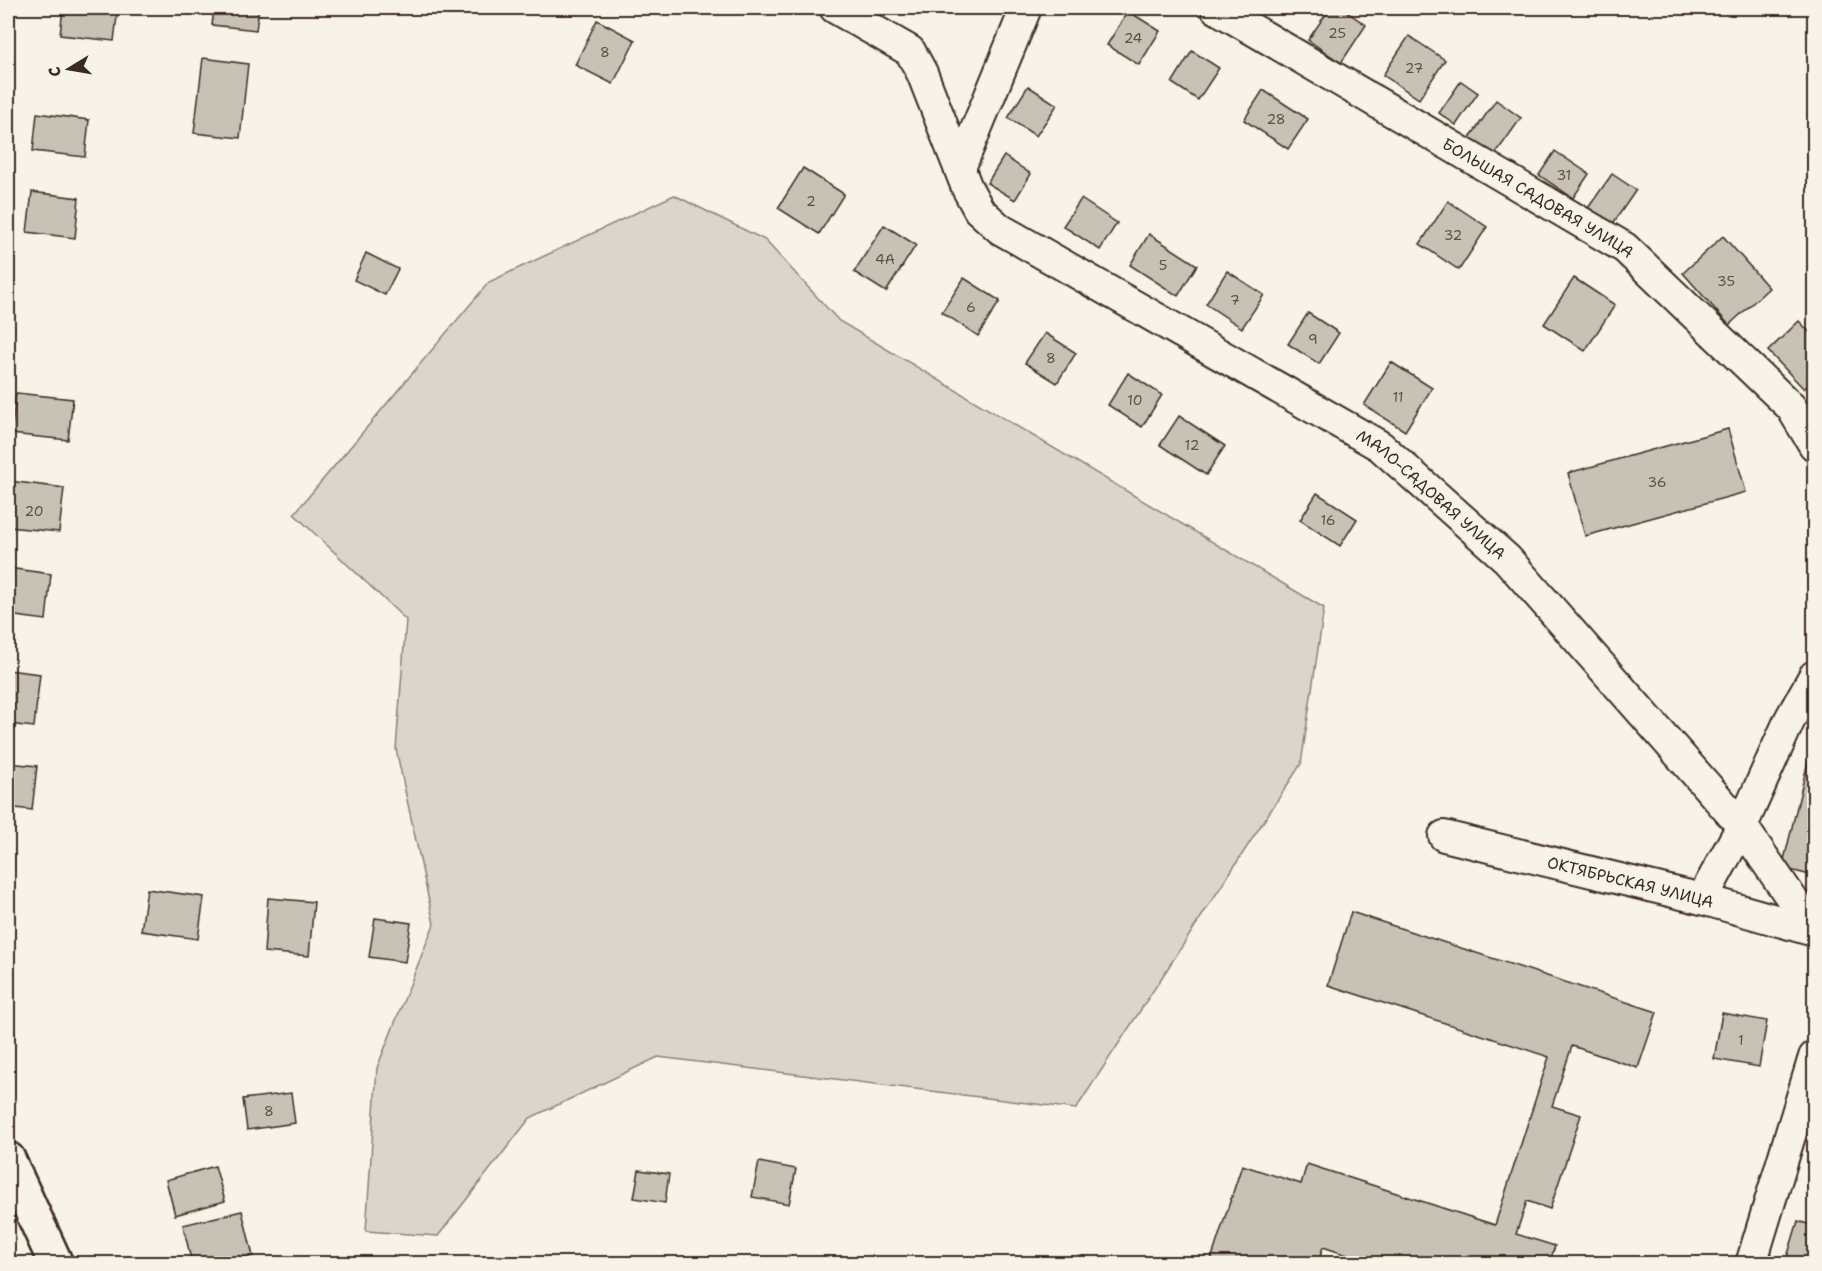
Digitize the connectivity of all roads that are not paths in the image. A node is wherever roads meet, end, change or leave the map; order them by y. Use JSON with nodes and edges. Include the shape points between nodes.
{"nodes":[{"id":1,"x":835,"y":8,"type":"edge"},
{"id":2,"x":1026,"y":8,"type":"edge"},
{"id":3,"x":1216,"y":8,"type":"edge"},
{"id":4,"x":960,"y":168,"type":"junction"},
{"id":5,"x":1815,"y":445,"type":"edge"},
{"id":6,"x":1815,"y":676,"type":"edge"},
{"id":7,"x":1742,"y":826,"type":"junction"},
{"id":8,"x":1444,"y":836,"type":"dead end"},
{"id":9,"x":1702,"y":898,"type":"junction"},
{"id":10,"x":1815,"y":931,"type":"edge"},
{"id":11,"x":1815,"y":1057,"type":"edge"},
{"id":12,"x":8,"y":1159,"type":"edge"},
{"id":13,"x":56,"y":1263,"type":"edge"},
{"id":14,"x":1751,"y":1263,"type":"edge"}],
"edges":[{"from":1,"to":4,"type":"street","name":"МАЛО-САДОВАЯ УЛИЦА","via":[[910,51]]},
{"from":2,"to":4,"type":"street"},
{"from":3,"to":5,"type":"street","name":"БОЛЬШАЯ САДОВАЯ УЛИЦА","via":[[1625,248],[1791,406]]},
{"from":4,"to":7,"type":"street","name":"МАЛО-САДОВАЯ УЛИЦА","via":[[979,210],[1000,229],[1380,446],[1507,559]]},
{"from":6,"to":7,"type":"street","via":[[1790,719]]},
{"from":7,"to":9,"type":"street"},
{"from":7,"to":10,"type":"street","name":"МАЛО-САДОВАЯ УЛИЦА"},
{"from":8,"to":9,"type":"street","name":"ОКТЯБРЬСКАЯ УЛИЦА"},
{"from":9,"to":10,"type":"street","name":"ОКТЯБРЬСКАЯ УЛИЦА"},
{"from":11,"to":14,"type":"street"},
{"from":12,"to":13,"type":"main road"}]}
